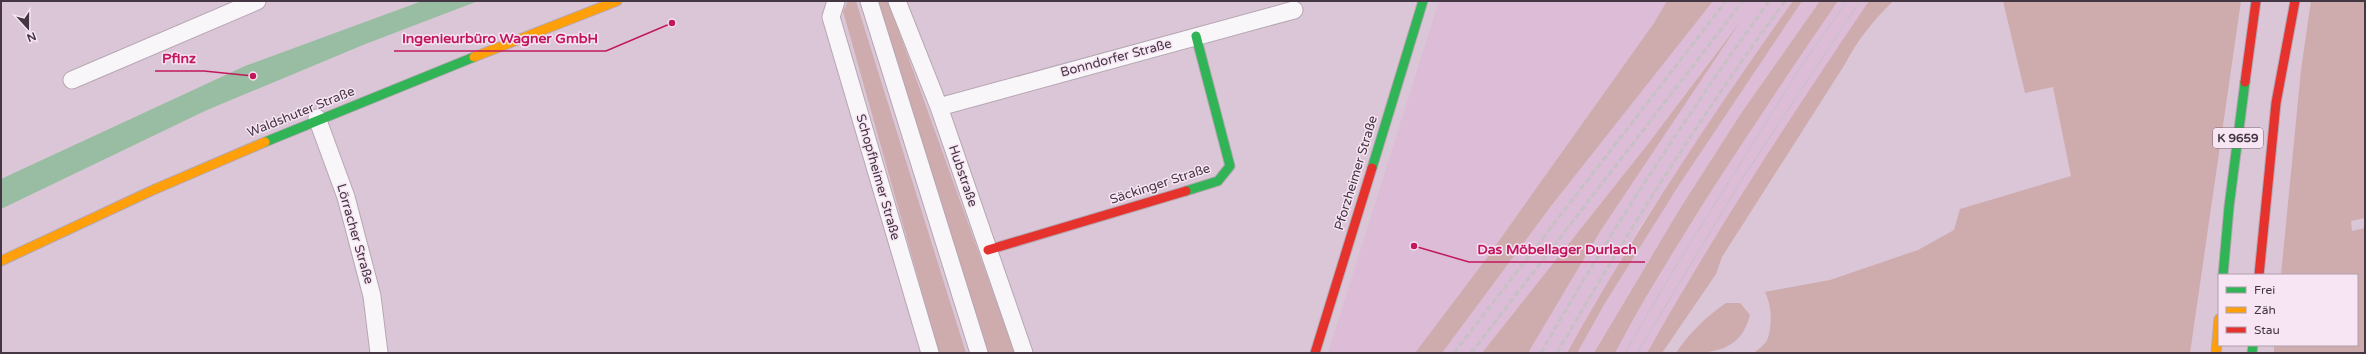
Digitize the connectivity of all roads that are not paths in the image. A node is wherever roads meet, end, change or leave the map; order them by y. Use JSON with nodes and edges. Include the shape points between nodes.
{"nodes":[{"id":1,"x":257,"y":1,"type":"edge"},
{"id":2,"x":617,"y":1,"type":"edge"},
{"id":3,"x":836,"y":1,"type":"edge"},
{"id":4,"x":869,"y":1,"type":"edge"},
{"id":5,"x":897,"y":1,"type":"edge"},
{"id":6,"x":1423,"y":1,"type":"edge"},
{"id":7,"x":2256,"y":1,"type":"edge"},
{"id":8,"x":2295,"y":1,"type":"edge"},
{"id":9,"x":227,"y":6,"type":"edge"},
{"id":10,"x":1294,"y":10,"type":"dead end"},
{"id":11,"x":1196,"y":36,"type":"junction"},
{"id":12,"x":72,"y":80,"type":"dead end"},
{"id":13,"x":939,"y":107,"type":"junction"},
{"id":14,"x":317,"y":118,"type":"junction"},
{"id":15,"x":988,"y":250,"type":"junction"},
{"id":16,"x":1,"y":261,"type":"edge"},
{"id":17,"x":2223,"y":274,"type":"edge"},
{"id":18,"x":2259,"y":274,"type":"edge"},
{"id":19,"x":2218,"y":330,"type":"edge"},
{"id":20,"x":379,"y":353,"type":"edge"},
{"id":21,"x":930,"y":353,"type":"edge"},
{"id":22,"x":979,"y":353,"type":"edge"},
{"id":23,"x":1024,"y":353,"type":"edge"},
{"id":24,"x":1315,"y":353,"type":"edge"},
{"id":25,"x":2216,"y":353,"type":"edge"}],
"edges":[{"from":1,"to":9,"type":"street"},
{"from":2,"to":14,"type":"street","name":"Waldshuter Straße"},
{"from":3,"to":21,"type":"street","name":"Schopfheimer Straße","via":[[831,17]]},
{"from":4,"to":22,"type":"street"},
{"from":5,"to":13,"type":"street","name":"Hubstraße"},
{"from":6,"to":24,"type":"street","name":"Pforzheimer Straße"},
{"from":7,"to":17,"type":"street","number":"K 9659","via":[[2229,207]]},
{"from":8,"to":18,"type":"street","number":"K 9659","via":[[2269,148]]},
{"from":9,"to":12,"type":"street"},
{"from":10,"to":11,"type":"street","name":"Bonndorfer Straße"},
{"from":11,"to":13,"type":"street","name":"Bonndorfer Straße"},
{"from":11,"to":15,"type":"street","name":"Säckinger Straße","via":[[1230,166],[1218,181]]},
{"from":13,"to":15,"type":"street","name":"Hubstraße"},
{"from":14,"to":16,"type":"street","name":"Waldshuter Straße","via":[[96,214]]},
{"from":14,"to":20,"type":"street","name":"Lörracher Straße","via":[[346,197],[372,296]]},
{"from":15,"to":23,"type":"street","name":"Hubstraße"},
{"from":19,"to":25,"type":"street"}]}
